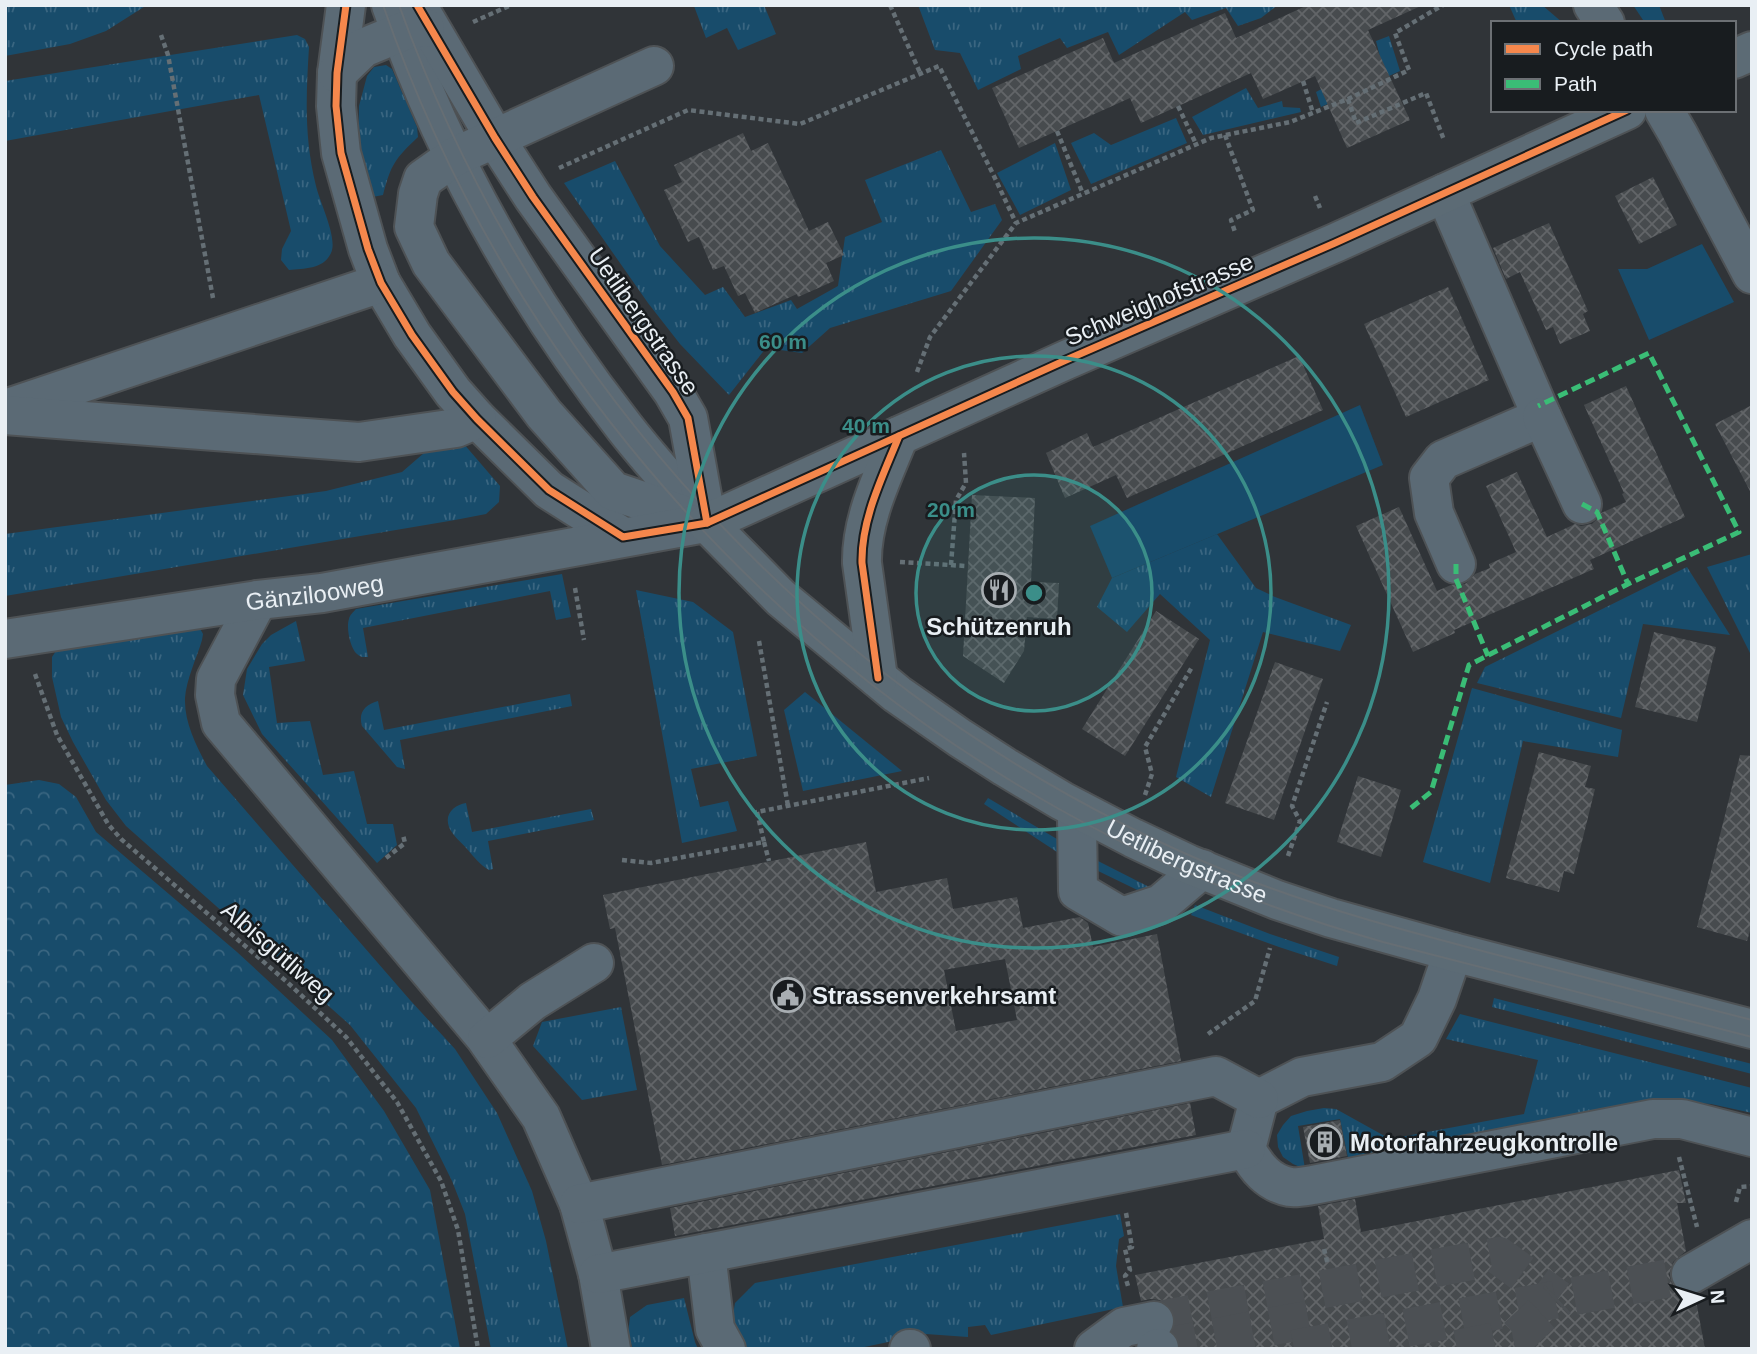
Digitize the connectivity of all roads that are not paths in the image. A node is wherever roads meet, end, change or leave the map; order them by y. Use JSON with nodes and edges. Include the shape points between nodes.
{"nodes":[{"id":1,"x":346,"y":5,"type":"edge"},
{"id":2,"x":1593,"y":5,"type":"edge"},
{"id":3,"x":421,"y":20,"type":"edge"},
{"id":4,"x":1604,"y":21,"type":"edge"},
{"id":5,"x":1752,"y":51,"type":"edge"},
{"id":6,"x":1736,"y":58,"type":"edge"},
{"id":7,"x":654,"y":66,"type":"dead end"},
{"id":8,"x":337,"y":73,"type":"junction"},
{"id":9,"x":1623,"y":112,"type":"edge"},
{"id":10,"x":1665,"y":112,"type":"edge"},
{"id":11,"x":495,"y":138,"type":"junction"},
{"id":12,"x":454,"y":157,"type":"junction"},
{"id":13,"x":1445,"y":193,"type":"junction"},
{"id":14,"x":1752,"y":274,"type":"edge"},
{"id":15,"x":381,"y":283,"type":"junction"},
{"id":16,"x":5,"y":409,"type":"edge"},
{"id":17,"x":5,"y":415,"type":"edge"},
{"id":18,"x":1542,"y":417,"type":"junction"},
{"id":19,"x":477,"y":419,"type":"junction"},
{"id":20,"x":899,"y":436,"type":"junction"},
{"id":21,"x":1582,"y":504,"type":"dead end"},
{"id":22,"x":707,"y":523,"type":"junction"},
{"id":23,"x":623,"y":537,"type":"junction"},
{"id":24,"x":1456,"y":564,"type":"dead end"},
{"id":25,"x":258,"y":600,"type":"junction"},
{"id":26,"x":14,"y":638,"type":"edge"},
{"id":27,"x":878,"y":678,"type":"junction"},
{"id":28,"x":1080,"y":811,"type":"junction"},
{"id":29,"x":1202,"y":869,"type":"junction"},
{"id":30,"x":1453,"y":952,"type":"junction"},
{"id":31,"x":594,"y":963,"type":"dead end"},
{"id":32,"x":1752,"y":1029,"type":"edge"},
{"id":33,"x":487,"y":1039,"type":"junction"},
{"id":34,"x":1259,"y":1099,"type":"junction"},
{"id":35,"x":1752,"y":1137,"type":"edge"},
{"id":36,"x":1246,"y":1149,"type":"junction"},
{"id":37,"x":579,"y":1204,"type":"junction"},
{"id":38,"x":1752,"y":1239,"type":"edge"},
{"id":39,"x":706,"y":1253,"type":"junction"},
{"id":40,"x":1700,"y":1269,"type":"tunnel mouth"},
{"id":41,"x":598,"y":1273,"type":"junction"},
{"id":42,"x":1148,"y":1336,"type":"tunnel mouth"},
{"id":43,"x":611,"y":1349,"type":"edge"},
{"id":44,"x":726,"y":1349,"type":"edge"},
{"id":45,"x":1094,"y":1349,"type":"edge"}],
"edges":[{"from":1,"to":8,"type":"street"},
{"from":2,"to":4,"type":"street"},
{"from":3,"to":8,"type":"street","via":[[363,48]]},
{"from":3,"to":11,"type":"street","name":"Uetlibergstrasse"},
{"from":3,"to":12,"type":"street","name":"Uetlibergstrasse","via":[[426,95]]},
{"from":5,"to":6,"type":"main road"},
{"from":7,"to":11,"type":"street"},
{"from":8,"to":15,"type":"street","via":[[341,153]]},
{"from":9,"to":13,"type":"main road","name":"Schweighofstrasse"},
{"from":10,"to":14,"type":"street"},
{"from":11,"to":12,"type":"street"},
{"from":11,"to":22,"type":"street","name":"Uetlibergstrasse","via":[[688,418]]},
{"from":12,"to":22,"type":"street","name":"Uetlibergstrasse","via":[[489,224],[563,342],[626,429]]},
{"from":12,"to":22,"type":"street","via":[[423,179],[418,194],[414,227],[431,264],[544,414],[613,491]]},
{"from":13,"to":18,"type":"street"},
{"from":13,"to":20,"type":"main road","name":"Schweighofstrasse"},
{"from":15,"to":16,"type":"street"},
{"from":15,"to":19,"type":"street","via":[[412,335]]},
{"from":17,"to":19,"type":"street","via":[[359,442],[456,428]]},
{"from":18,"to":21,"type":"street"},
{"from":18,"to":24,"type":"street","via":[[1443,460],[1429,478],[1434,513]]},
{"from":19,"to":23,"type":"street","via":[[549,490]]},
{"from":20,"to":22,"type":"main road","name":"Schweighofstrasse"},
{"from":20,"to":27,"type":"main road","via":[[874,498],[862,551]]},
{"from":22,"to":23,"type":"street"},
{"from":22,"to":27,"type":"main road","name":"Uetlibergstrasse","via":[[781,598]]},
{"from":23,"to":25,"type":"street","name":"Gänzilooweg","via":[[322,593]]},
{"from":25,"to":26,"type":"street","name":"Gänzilooweg"},
{"from":25,"to":33,"type":"street","via":[[216,679],[221,723]]},
{"from":27,"to":28,"type":"main road","name":"Uetlibergstrasse","via":[[960,738]]},
{"from":28,"to":29,"type":"main road","name":"Uetlibergstrasse"},
{"from":28,"to":29,"type":"street","via":[[1078,891],[1122,917],[1161,904]]},
{"from":29,"to":30,"type":"main road","name":"Uetlibergstrasse","via":[[1277,900]]},
{"from":30,"to":32,"type":"main road","name":"Uetlibergstrasse"},
{"from":30,"to":34,"type":"street","via":[[1418,1038],[1382,1062],[1302,1077]]},
{"from":31,"to":33,"type":"street","via":[[533,1001]]},
{"from":33,"to":37,"type":"street","via":[[541,1117]]},
{"from":34,"to":36,"type":"street"},
{"from":34,"to":37,"type":"street","via":[[1216,1076]]},
{"from":35,"to":36,"type":"street","via":[[1682,1119],[1653,1119],[1292,1187],[1266,1176]]},
{"from":36,"to":39,"type":"street"},
{"from":37,"to":41,"type":"street"},
{"from":38,"to":40,"type":"street"},
{"from":39,"to":41,"type":"street"},
{"from":39,"to":44,"type":"street","via":[[715,1329]]},
{"from":41,"to":43,"type":"street"},
{"from":42,"to":45,"type":"street"}]}
